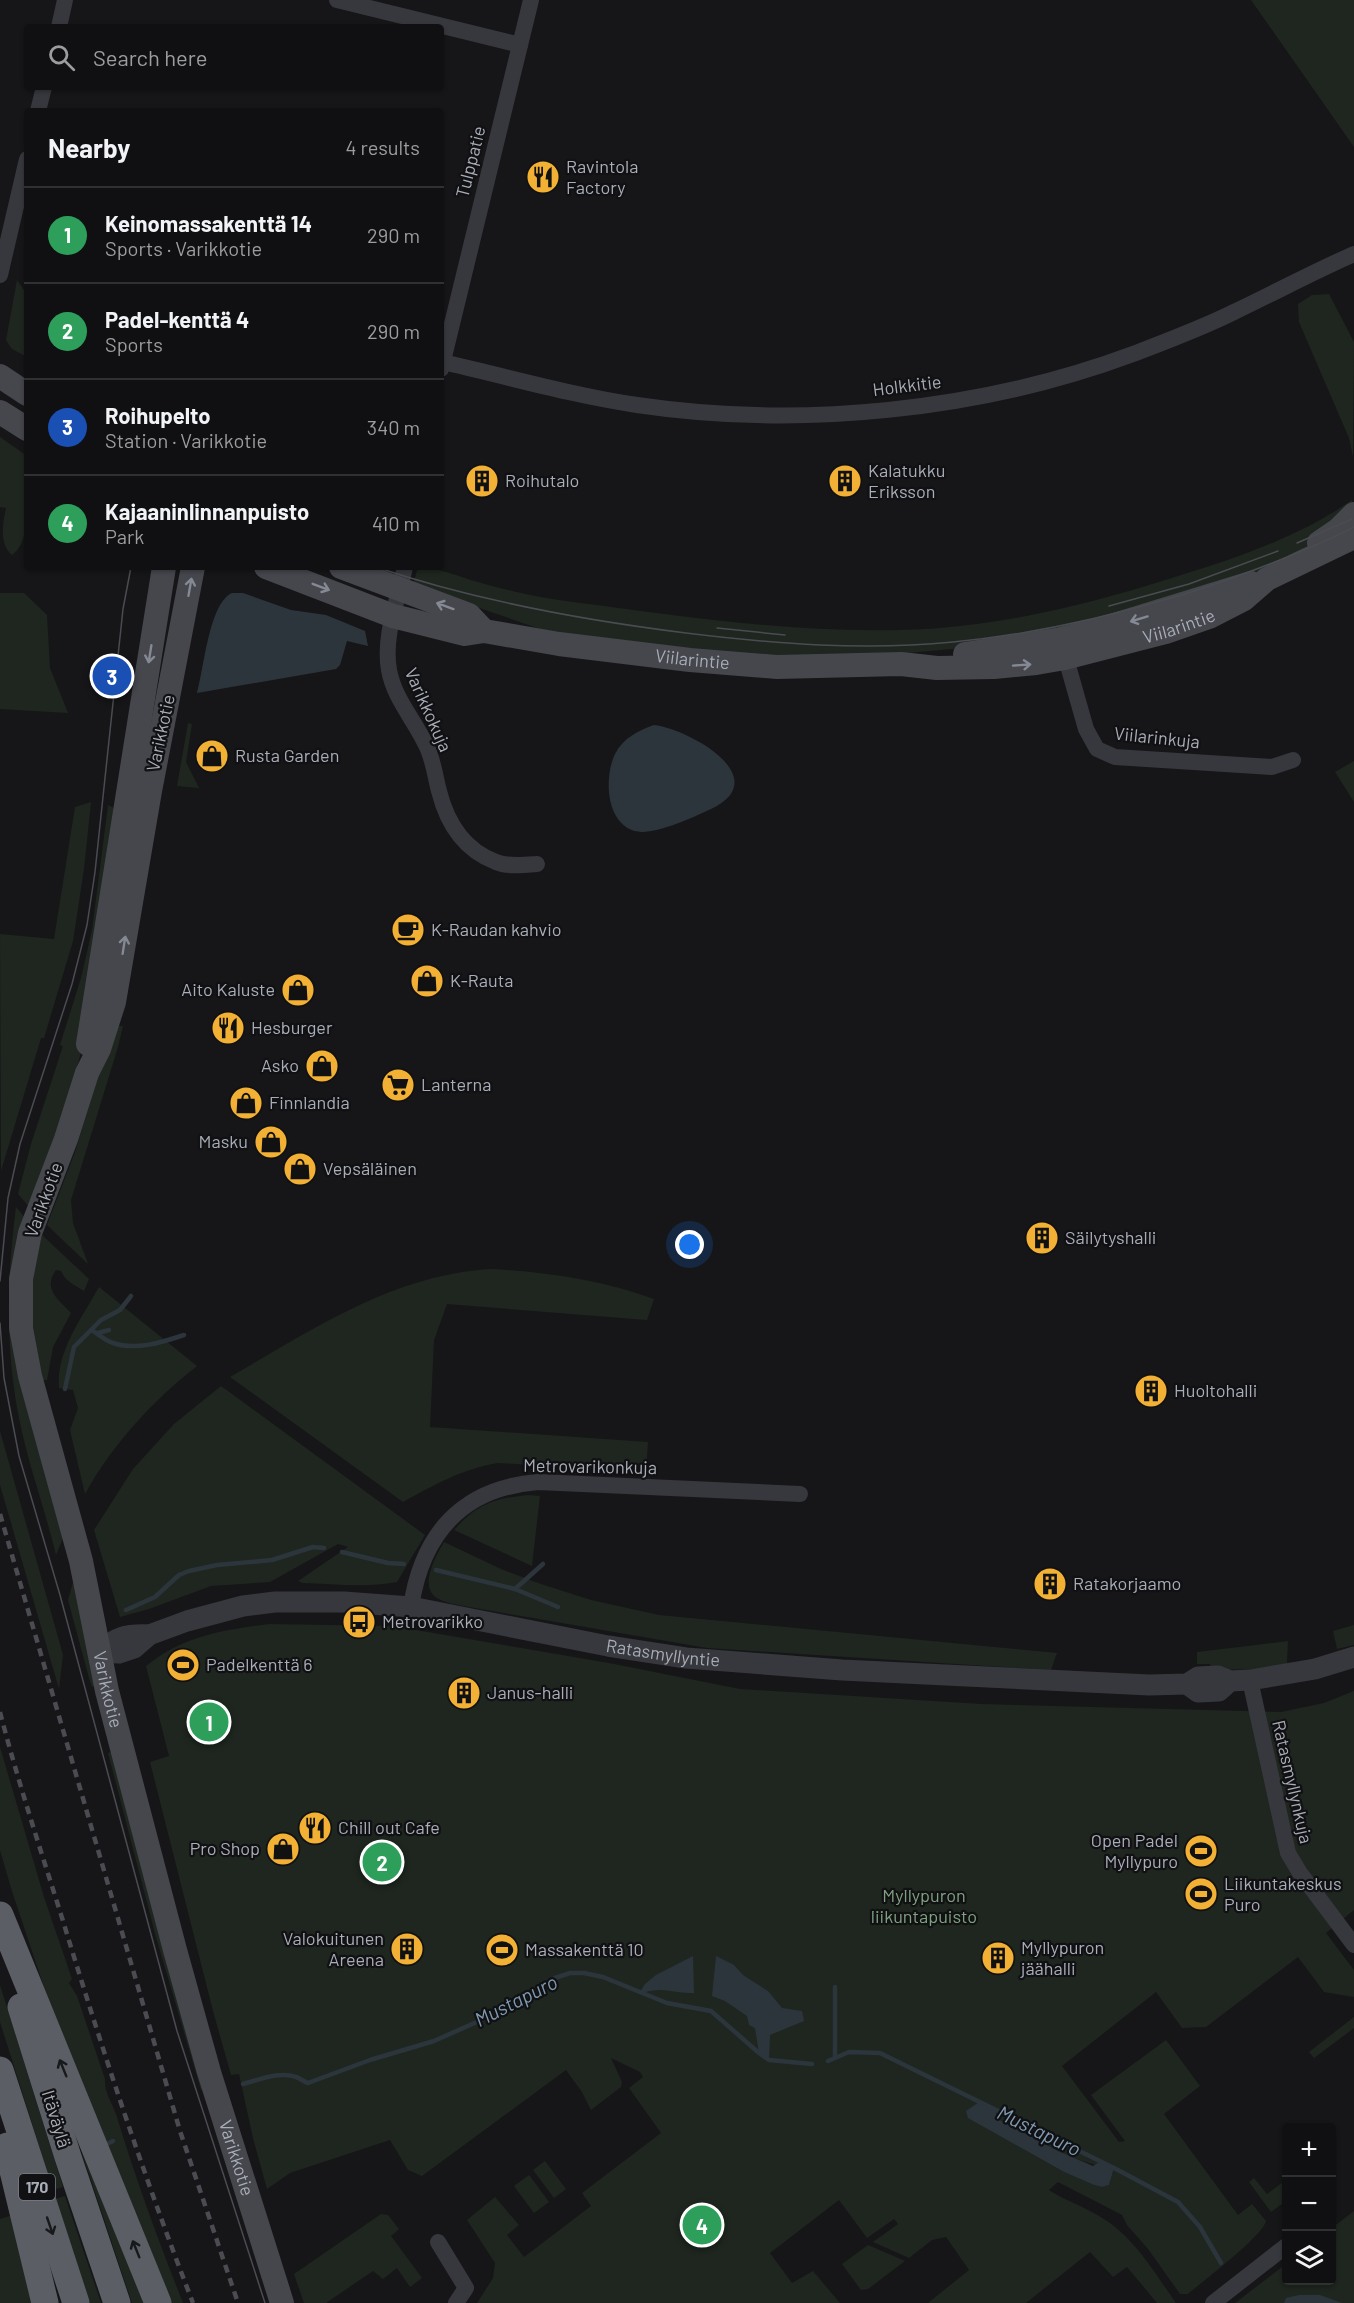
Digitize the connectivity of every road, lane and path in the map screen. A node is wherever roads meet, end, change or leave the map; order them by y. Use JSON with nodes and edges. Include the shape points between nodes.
{"nodes":[{"id":1,"x":65,"y":0,"type":"edge"},
{"id":2,"x":337,"y":0,"type":"edge"},
{"id":3,"x":531,"y":0,"type":"edge"},
{"id":4,"x":60,"y":24,"type":"edge"},
{"id":5,"x":435,"y":24,"type":"edge"},
{"id":6,"x":444,"y":26,"type":"edge"},
{"id":7,"x":520,"y":45,"type":"junction"},
{"id":8,"x":43,"y":90,"type":"edge"},
{"id":9,"x":39,"y":108,"type":"edge"},
{"id":10,"x":24,"y":172,"type":"edge"},
{"id":11,"x":1354,"y":255,"type":"edge"},
{"id":12,"x":0,"y":275,"type":"edge"},
{"id":13,"x":444,"y":357,"type":"edge"},
{"id":14,"x":444,"y":365,"type":"edge"},
{"id":15,"x":0,"y":376,"type":"edge"},
{"id":16,"x":24,"y":392,"type":"edge"},
{"id":17,"x":0,"y":412,"type":"edge"},
{"id":18,"x":24,"y":427,"type":"edge"},
{"id":19,"x":1354,"y":514,"type":"edge"},
{"id":20,"x":1354,"y":537,"type":"edge"},
{"id":21,"x":1300,"y":562,"type":"junction"},
{"id":22,"x":165,"y":570,"type":"edge"},
{"id":23,"x":192,"y":570,"type":"edge"},
{"id":24,"x":274,"y":570,"type":"edge"},
{"id":25,"x":358,"y":570,"type":"edge"},
{"id":26,"x":392,"y":576,"type":"edge"},
{"id":27,"x":393,"y":616,"type":"junction"},
{"id":28,"x":484,"y":632,"type":"junction"},
{"id":29,"x":1063,"y":648,"type":"junction"},
{"id":30,"x":1293,"y":760,"type":"dead end"},
{"id":31,"x":537,"y":864,"type":"dead end"},
{"id":32,"x":87,"y":1073,"type":"junction"},
{"id":33,"x":800,"y":1494,"type":"dead end"},
{"id":34,"x":411,"y":1607,"type":"junction"},
{"id":35,"x":98,"y":1652,"type":"junction"},
{"id":36,"x":1354,"y":1657,"type":"edge"},
{"id":37,"x":1240,"y":1681,"type":"junction"},
{"id":38,"x":0,"y":1915,"type":"edge"},
{"id":39,"x":0,"y":1934,"type":"edge"},
{"id":40,"x":1354,"y":1945,"type":"edge"},
{"id":41,"x":0,"y":2070,"type":"edge"},
{"id":42,"x":0,"y":2116,"type":"edge"},
{"id":43,"x":438,"y":2242,"type":"dead end"},
{"id":44,"x":1282,"y":2249,"type":"edge"},
{"id":45,"x":45,"y":2303,"type":"edge"},
{"id":46,"x":76,"y":2303,"type":"edge"},
{"id":47,"x":117,"y":2303,"type":"edge"},
{"id":48,"x":158,"y":2303,"type":"edge"},
{"id":49,"x":282,"y":2303,"type":"edge"},
{"id":50,"x":456,"y":2303,"type":"edge"},
{"id":51,"x":1213,"y":2303,"type":"edge"}],
"edges":[{"from":1,"to":4,"type":"street"},
{"from":2,"to":5,"type":"street"},
{"from":3,"to":7,"type":"street","name":"Tulppatie"},
{"from":6,"to":7,"type":"street"},
{"from":7,"to":13,"type":"street","name":"Tulppatie"},
{"from":8,"to":9,"type":"street"},
{"from":10,"to":12,"type":"street"},
{"from":11,"to":14,"type":"street","name":"Holkkitie","via":[[1231,314],[1100,365],[992,393],[887,409],[713,414],[576,395]]},
{"from":15,"to":16,"type":"main road"},
{"from":17,"to":18,"type":"main road"},
{"from":19,"to":21,"type":"main road","name":"Viilarintie"},
{"from":20,"to":21,"type":"main road","name":"Viilarintie"},
{"from":21,"to":29,"type":"main road","name":"Viilarintie","via":[[1209,617],[1167,632]]},
{"from":22,"to":32,"type":"main road","name":"Varikkotie","one_way":true,"via":[[87,1045]]},
{"from":32,"to":23,"type":"main road","name":"Varikkotie","one_way":true,"via":[[99,1050],[114,1002]]},
{"from":24,"to":27,"type":"main road","name":"Viilarintie","one_way":true},
{"from":25,"to":26,"type":"main road"},
{"from":26,"to":27,"type":"street"},
{"from":28,"to":26,"type":"main road","one_way":true,"via":[[469,615]]},
{"from":27,"to":28,"type":"main road","name":"Viilarintie","via":[[465,634]]},
{"from":27,"to":31,"type":"street","name":"Varikkokuja","via":[[389,670],[396,694],[427,745],[447,818],[455,832],[472,849],[497,863]]},
{"from":28,"to":29,"type":"main road","name":"Viilarintie","via":[[630,653],[796,667],[994,667],[1036,663]]},
{"from":29,"to":30,"type":"street","name":"Viilarinkuja","via":[[1086,729],[1097,749],[1115,757],[1272,767]]},
{"from":32,"to":35,"type":"main road","name":"Varikkotie","via":[[30,1233],[20,1303],[25,1353],[81,1561]]},
{"from":33,"to":34,"type":"street","name":"Metrovarikonkuja","via":[[538,1482],[505,1487],[467,1504],[434,1540],[418,1571]]},
{"from":34,"to":35,"type":"street","name":"Ratasmyllyntie","via":[[344,1602],[243,1606],[149,1635],[116,1638]]},
{"from":34,"to":37,"type":"street","name":"Ratasmyllyntie","via":[[686,1658],[1054,1682],[1186,1684],[1198,1677],[1218,1676]]},
{"from":35,"to":49,"type":"main road","name":"Varikkotie","via":[[206,2061]]},
{"from":36,"to":37,"type":"street","name":"Ratasmyllyntie","via":[[1315,1669]]},
{"from":37,"to":40,"type":"street","name":"Ratasmyllynkuja","via":[[1288,1853]]},
{"from":48,"to":38,"type":"highway","one_way":true},
{"from":39,"to":47,"type":"highway","name":"Itäväylä","number":"170"},
{"from":41,"to":46,"type":"highway","number":"170","one_way":true},
{"from":42,"to":45,"type":"highway"},
{"from":43,"to":50,"type":"street","via":[[466,2288]]},
{"from":44,"to":51,"type":"street"}]}
